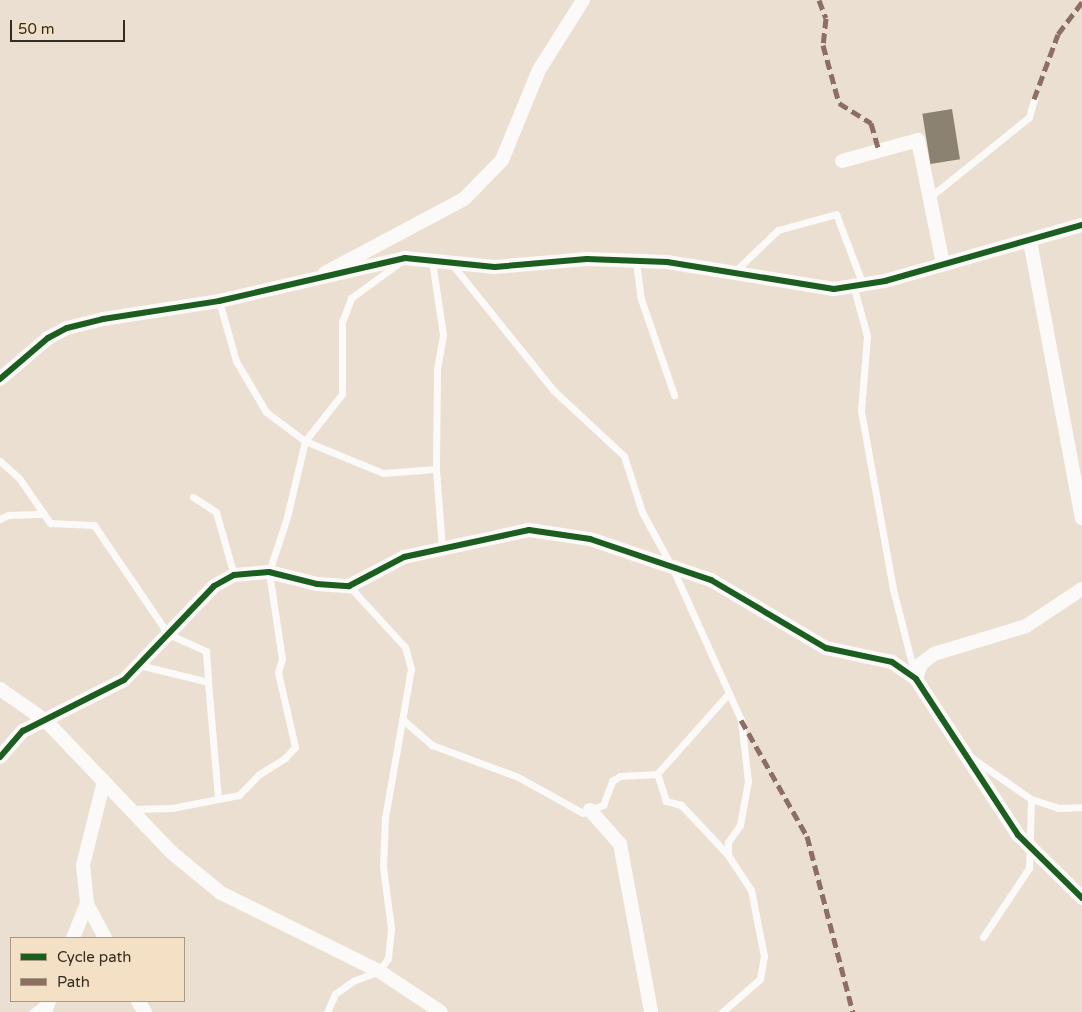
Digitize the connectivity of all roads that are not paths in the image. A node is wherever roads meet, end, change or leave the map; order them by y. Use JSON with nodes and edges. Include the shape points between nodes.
{"nodes":[{"id":1,"x":583,"y":0,"type":"edge"},
{"id":2,"x":1034,"y":99,"type":"dead end"},
{"id":3,"x":842,"y":160,"type":"dead end"},
{"id":4,"x":930,"y":198,"type":"junction"},
{"id":5,"x":1082,"y":225,"type":"edge"},
{"id":6,"x":1030,"y":241,"type":"junction"},
{"id":7,"x":406,"y":258,"type":"junction"},
{"id":8,"x":432,"y":261,"type":"junction"},
{"id":9,"x":636,"y":261,"type":"junction"},
{"id":10,"x":451,"y":263,"type":"junction"},
{"id":11,"x":943,"y":264,"type":"junction"},
{"id":12,"x":733,"y":273,"type":"junction"},
{"id":13,"x":308,"y":282,"type":"junction"},
{"id":14,"x":859,"y":287,"type":"junction"},
{"id":15,"x":219,"y":301,"type":"junction"},
{"id":16,"x":0,"y":379,"type":"edge"},
{"id":17,"x":674,"y":395,"type":"dead end"},
{"id":18,"x":304,"y":441,"type":"junction"},
{"id":19,"x":0,"y":461,"type":"edge"},
{"id":20,"x":436,"y":469,"type":"junction"},
{"id":21,"x":193,"y":497,"type":"dead end"},
{"id":22,"x":44,"y":514,"type":"junction"},
{"id":23,"x":1082,"y":518,"type":"edge"},
{"id":24,"x":0,"y":519,"type":"edge"},
{"id":25,"x":442,"y":548,"type":"junction"},
{"id":26,"x":672,"y":567,"type":"junction"},
{"id":27,"x":269,"y":572,"type":"junction"},
{"id":28,"x":234,"y":576,"type":"junction"},
{"id":29,"x":349,"y":586,"type":"junction"},
{"id":30,"x":1082,"y":589,"type":"edge"},
{"id":31,"x":168,"y":634,"type":"junction"},
{"id":32,"x":138,"y":665,"type":"junction"},
{"id":33,"x":916,"y":679,"type":"junction"},
{"id":34,"x":208,"y":682,"type":"junction"},
{"id":35,"x":0,"y":689,"type":"edge"},
{"id":36,"x":729,"y":693,"type":"junction"},
{"id":37,"x":402,"y":719,"type":"junction"},
{"id":38,"x":46,"y":721,"type":"junction"},
{"id":39,"x":963,"y":752,"type":"junction"},
{"id":40,"x":0,"y":757,"type":"edge"},
{"id":41,"x":657,"y":774,"type":"junction"},
{"id":42,"x":104,"y":781,"type":"junction"},
{"id":43,"x":218,"y":799,"type":"junction"},
{"id":44,"x":1031,"y":799,"type":"junction"},
{"id":45,"x":1082,"y":807,"type":"edge"},
{"id":46,"x":131,"y":809,"type":"junction"},
{"id":47,"x":590,"y":810,"type":"junction"},
{"id":48,"x":1032,"y":849,"type":"junction"},
{"id":49,"x":728,"y":855,"type":"junction"},
{"id":50,"x":1082,"y":898,"type":"edge"},
{"id":51,"x":87,"y":904,"type":"junction"},
{"id":52,"x":74,"y":937,"type":"edge"},
{"id":53,"x":104,"y":937,"type":"edge"},
{"id":54,"x":983,"y":937,"type":"dead end"},
{"id":55,"x":379,"y":971,"type":"junction"},
{"id":56,"x":47,"y":1002,"type":"edge"},
{"id":57,"x":33,"y":1012,"type":"edge"},
{"id":58,"x":326,"y":1012,"type":"edge"},
{"id":59,"x":441,"y":1012,"type":"edge"},
{"id":60,"x":651,"y":1012,"type":"edge"},
{"id":61,"x":722,"y":1012,"type":"edge"}],
"edges":[{"from":1,"to":13,"type":"street","via":[[539,70],[502,160],[464,199]]},
{"from":2,"to":4,"type":"lane","via":[[1030,117]]},
{"from":3,"to":4,"type":"street","via":[[918,140]]},
{"from":4,"to":11,"type":"street"},
{"from":5,"to":6,"type":"street"},
{"from":6,"to":11,"type":"street"},
{"from":6,"to":23,"type":"street"},
{"from":7,"to":8,"type":"street"},
{"from":7,"to":13,"type":"street"},
{"from":7,"to":18,"type":"lane","via":[[351,298],[342,322],[342,394]]},
{"from":8,"to":10,"type":"street"},
{"from":8,"to":20,"type":"lane","via":[[443,335],[437,370]]},
{"from":9,"to":10,"type":"street","via":[[587,259],[495,267]]},
{"from":9,"to":12,"type":"street","via":[[667,262]]},
{"from":9,"to":17,"type":"lane","via":[[640,296]]},
{"from":10,"to":26,"type":"lane","via":[[553,390],[624,456],[642,512]]},
{"from":11,"to":14,"type":"street"},
{"from":12,"to":14,"type":"street","via":[[834,289]]},
{"from":12,"to":14,"type":"lane","via":[[778,230],[836,214]]},
{"from":13,"to":15,"type":"street"},
{"from":14,"to":33,"type":"lane","via":[[867,336],[861,411],[893,589]]},
{"from":15,"to":16,"type":"street","via":[[103,319],[67,328],[48,338]]},
{"from":15,"to":18,"type":"lane","via":[[236,361],[266,412]]},
{"from":18,"to":20,"type":"lane","via":[[383,473]]},
{"from":18,"to":27,"type":"lane","via":[[287,517]]},
{"from":19,"to":22,"type":"lane","via":[[19,478]]},
{"from":20,"to":25,"type":"lane"},
{"from":21,"to":28,"type":"lane","via":[[216,512]]},
{"from":22,"to":24,"type":"lane"},
{"from":22,"to":31,"type":"lane","via":[[50,523],[94,525]]},
{"from":25,"to":26,"type":"street","via":[[529,530],[590,539]]},
{"from":25,"to":29,"type":"street","via":[[404,556]]},
{"from":26,"to":33,"type":"street","via":[[711,580],[826,648],[892,662]]},
{"from":26,"to":36,"type":"lane"},
{"from":27,"to":28,"type":"street"},
{"from":27,"to":29,"type":"street","via":[[317,584]]},
{"from":27,"to":43,"type":"lane","via":[[282,659],[278,672],[295,747],[238,795]]},
{"from":28,"to":31,"type":"street","via":[[214,586]]},
{"from":29,"to":37,"type":"lane","via":[[405,647],[411,669]]},
{"from":30,"to":33,"type":"street","via":[[1026,626],[934,654],[921,664]]},
{"from":31,"to":32,"type":"street"},
{"from":31,"to":34,"type":"lane","via":[[206,651]]},
{"from":32,"to":34,"type":"lane"},
{"from":32,"to":38,"type":"street","via":[[124,680]]},
{"from":33,"to":39,"type":"street"},
{"from":34,"to":43,"type":"lane"},
{"from":35,"to":38,"type":"street"},
{"from":36,"to":41,"type":"lane"},
{"from":36,"to":49,"type":"lane","via":[[741,720],[748,781],[740,825],[728,842]]},
{"from":37,"to":47,"type":"lane","via":[[432,745],[518,777],[583,813]]},
{"from":37,"to":55,"type":"lane","via":[[385,818],[383,868],[391,928],[388,958]]},
{"from":38,"to":40,"type":"street","via":[[23,731]]},
{"from":38,"to":42,"type":"street"},
{"from":39,"to":44,"type":"lane"},
{"from":39,"to":48,"type":"street","via":[[1018,836]]},
{"from":41,"to":47,"type":"lane","via":[[620,776],[612,780],[603,805]]},
{"from":41,"to":49,"type":"lane","via":[[666,801],[681,805]]},
{"from":42,"to":46,"type":"street"},
{"from":42,"to":51,"type":"street","via":[[83,865]]},
{"from":43,"to":46,"type":"lane","via":[[172,808]]},
{"from":44,"to":45,"type":"lane","via":[[1058,808]]},
{"from":44,"to":48,"type":"lane"},
{"from":46,"to":55,"type":"street","via":[[193,872],[221,893]]},
{"from":47,"to":60,"type":"street","via":[[620,844]]},
{"from":48,"to":50,"type":"street"},
{"from":48,"to":54,"type":"lane","via":[[1029,868]]},
{"from":49,"to":61,"type":"lane","via":[[751,890],[764,956],[760,979]]},
{"from":51,"to":52,"type":"street"},
{"from":51,"to":53,"type":"street"},
{"from":55,"to":58,"type":"lane","via":[[353,981],[335,994]]},
{"from":55,"to":59,"type":"street"},
{"from":56,"to":57,"type":"lane"}]}
